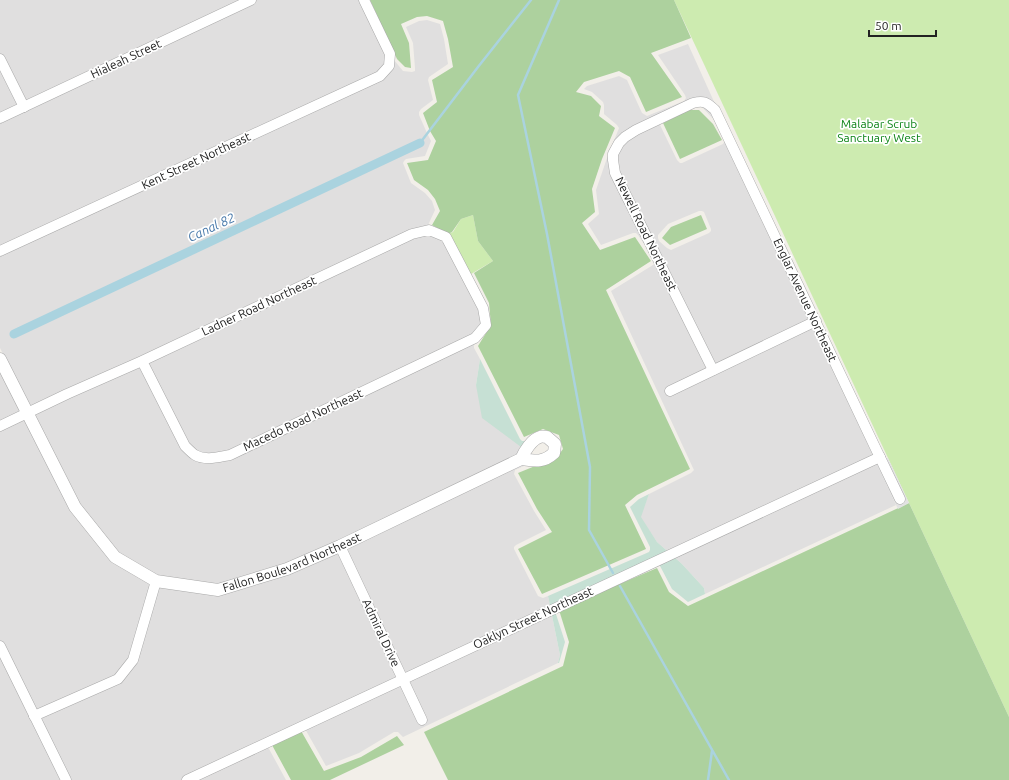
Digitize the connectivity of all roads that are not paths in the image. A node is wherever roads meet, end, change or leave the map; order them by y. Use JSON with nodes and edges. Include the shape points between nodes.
{"nodes":[{"id":1,"x":251,"y":0,"type":"edge"},
{"id":2,"x":364,"y":0,"type":"edge"},
{"id":3,"x":0,"y":59,"type":"edge"},
{"id":4,"x":707,"y":104,"type":"joint"},
{"id":5,"x":24,"y":107,"type":"junction"},
{"id":6,"x":0,"y":118,"type":"edge"},
{"id":7,"x":0,"y":251,"type":"edge"},
{"id":8,"x":483,"y":308,"type":"joint"},
{"id":9,"x":816,"y":321,"type":"junction"},
{"id":10,"x":0,"y":359,"type":"edge"},
{"id":11,"x":142,"y":361,"type":"junction"},
{"id":12,"x":713,"y":370,"type":"junction"},
{"id":13,"x":670,"y":391,"type":"dead end"},
{"id":14,"x":27,"y":413,"type":"junction"},
{"id":15,"x":0,"y":426,"type":"edge"},
{"id":16,"x":880,"y":457,"type":"junction"},
{"id":17,"x":521,"y":459,"type":"dead end"},
{"id":18,"x":900,"y":499,"type":"dead end"},
{"id":19,"x":340,"y":546,"type":"junction"},
{"id":20,"x":156,"y":581,"type":"junction"},
{"id":21,"x":0,"y":646,"type":"edge"},
{"id":22,"x":403,"y":679,"type":"junction"},
{"id":23,"x":34,"y":716,"type":"junction"},
{"id":24,"x":422,"y":720,"type":"dead end"},
{"id":25,"x":66,"y":780,"type":"edge"},
{"id":26,"x":187,"y":780,"type":"edge"}],
"edges":[{"from":1,"to":5,"type":"street","name":"Hialeah Street"},
{"from":2,"to":7,"type":"street","name":"Kent Street Northeast","via":[[390,54],[389,66],[380,76]]},
{"from":3,"to":5,"type":"street"},
{"from":4,"to":9,"type":"street","name":"Englar Avenue Northeast","via":[[715,110]]},
{"from":4,"to":12,"type":"street","name":"Newell Road Northeast","via":[[700,101],[693,103],[636,130],[619,143],[613,160],[616,173]]},
{"from":5,"to":6,"type":"street","name":"Hialeah Street"},
{"from":8,"to":11,"type":"street","name":"Ladner Road Northeast","via":[[446,237],[429,230],[409,236]]},
{"from":8,"to":11,"type":"street","name":"Macedo Road Northeast","via":[[486,325],[475,338],[230,455],[213,459],[202,458],[185,446]]},
{"from":9,"to":12,"type":"street"},
{"from":9,"to":16,"type":"street","name":"Englar Avenue Northeast"},
{"from":10,"to":14,"type":"street","name":"Fallon Boulevard Northeast"},
{"from":11,"to":14,"type":"street","name":"Ladner Road Northeast"},
{"from":12,"to":13,"type":"street"},
{"from":14,"to":15,"type":"street","name":"Ladner Road Northeast"},
{"from":14,"to":20,"type":"street","name":"Fallon Boulevard Northeast","via":[[75,507],[116,557]]},
{"from":16,"to":18,"type":"street","name":"Englar Avenue Northeast"},
{"from":16,"to":22,"type":"street","name":"Oaklyn Street Northeast"},
{"from":17,"to":19,"type":"street","name":"Fallon Boulevard Northeast"},
{"from":19,"to":20,"type":"street","name":"Fallon Boulevard Northeast","via":[[287,569],[218,590]]},
{"from":19,"to":22,"type":"street","name":"Admiral Drive"},
{"from":20,"to":23,"type":"street","via":[[133,660],[118,679]]},
{"from":21,"to":23,"type":"street"},
{"from":22,"to":24,"type":"street","name":"Admiral Drive"},
{"from":22,"to":26,"type":"street","name":"Oaklyn Street Northeast"},
{"from":23,"to":25,"type":"street"}]}
